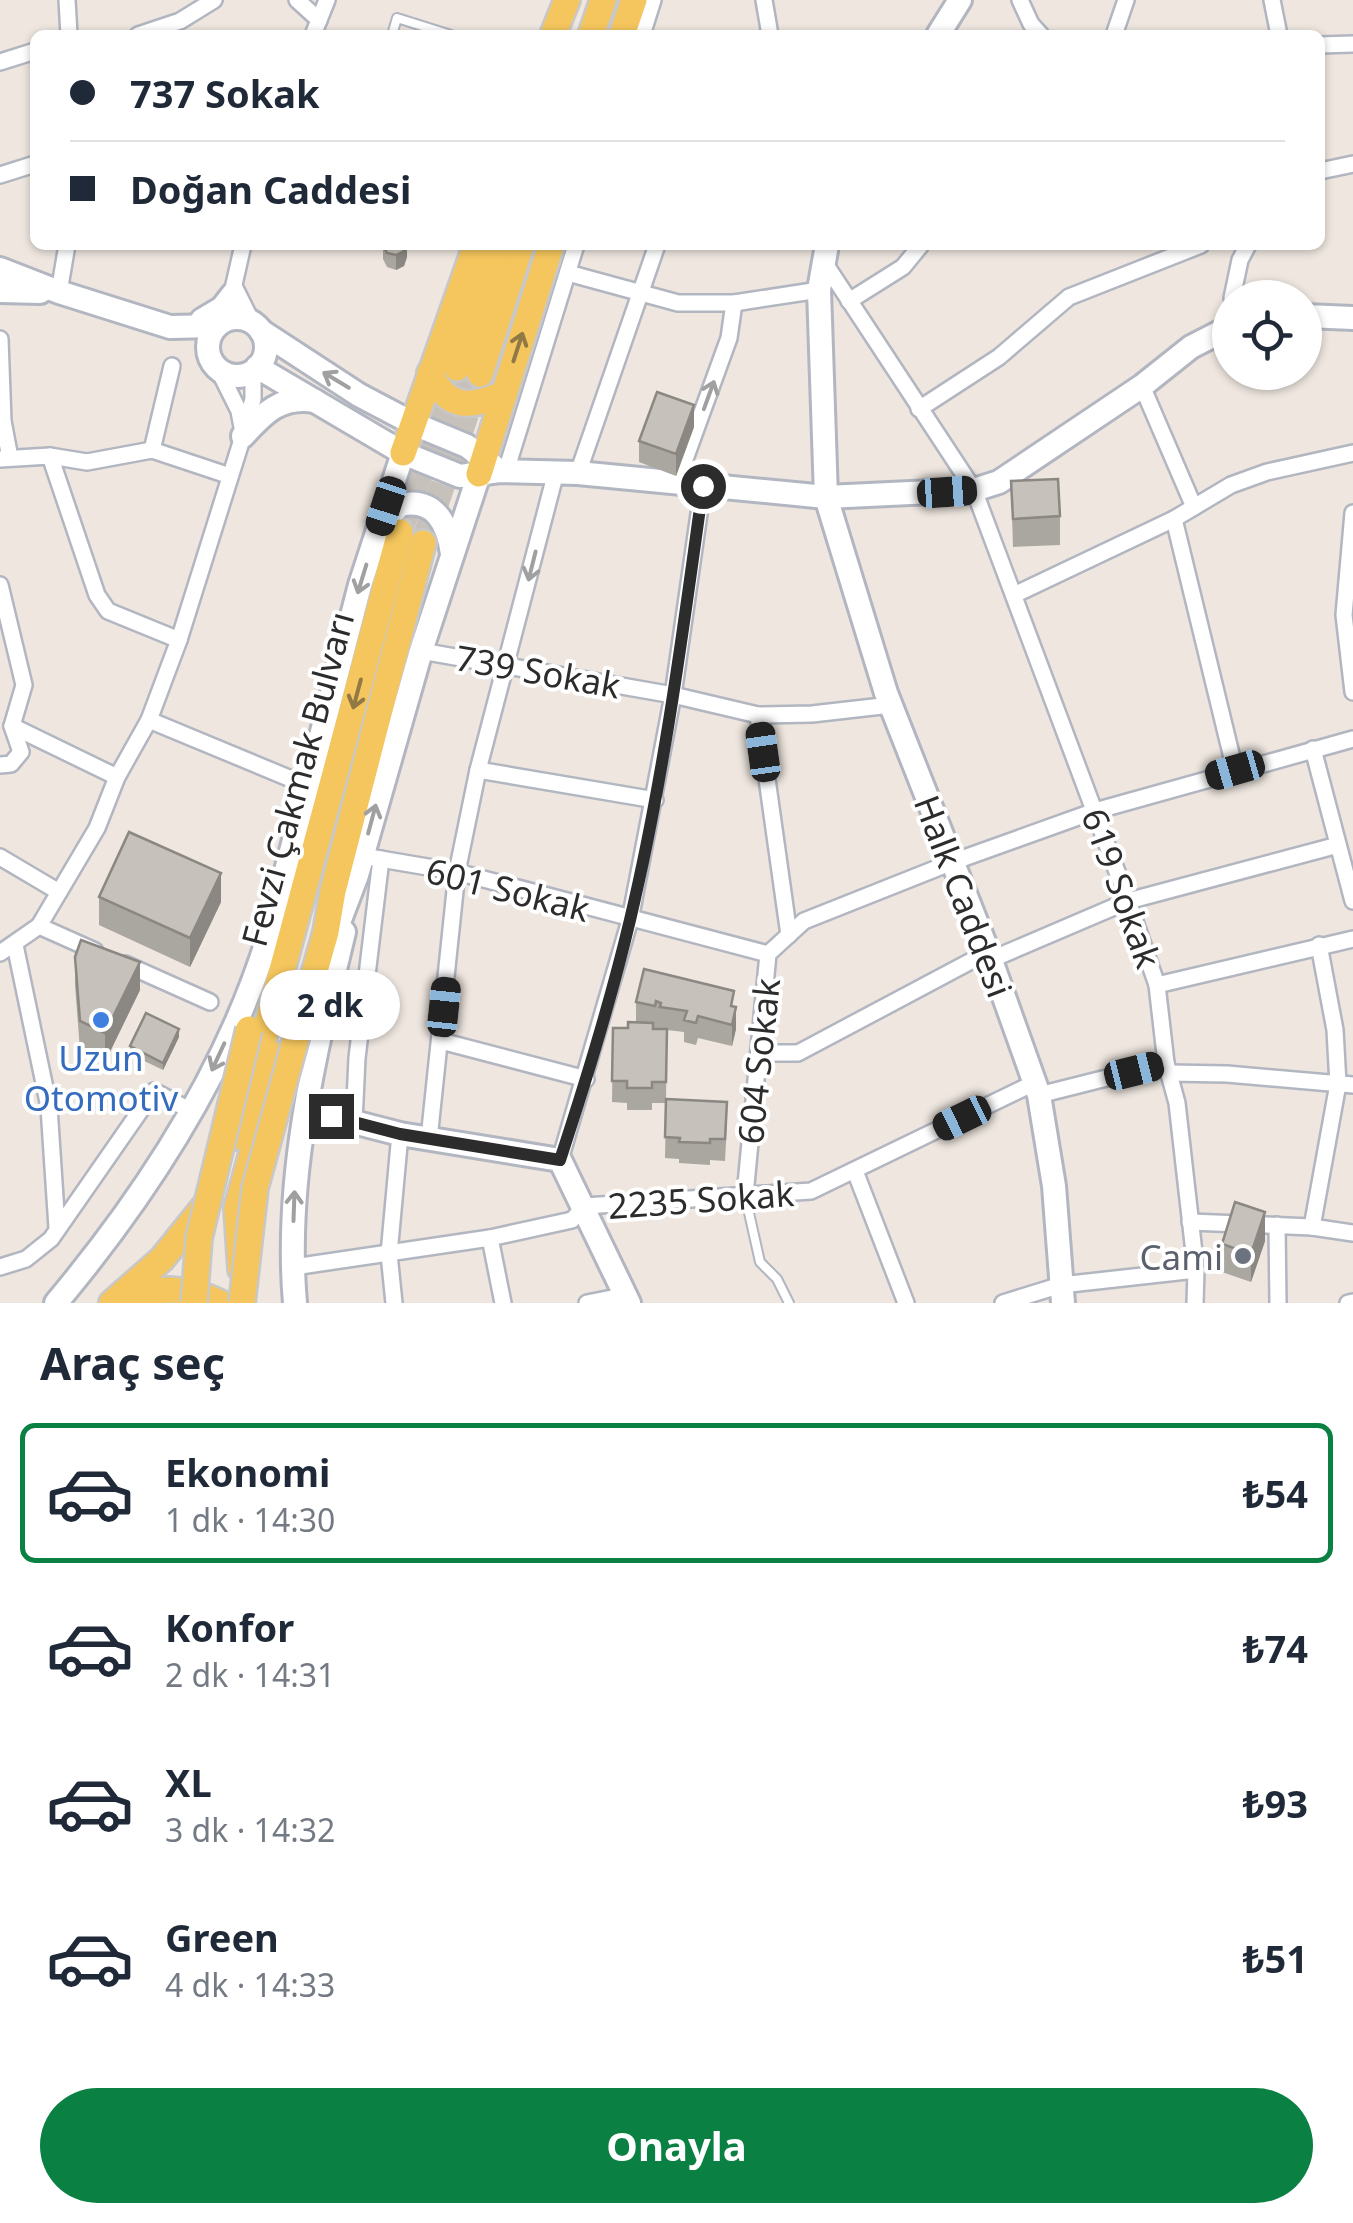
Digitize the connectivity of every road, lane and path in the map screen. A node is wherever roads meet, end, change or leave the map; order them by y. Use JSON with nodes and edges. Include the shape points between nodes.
{"nodes":[{"id":1,"x":67,"y":0,"type":"edge"},
{"id":2,"x":214,"y":0,"type":"edge"},
{"id":3,"x":297,"y":0,"type":"edge"},
{"id":4,"x":326,"y":0,"type":"edge"},
{"id":5,"x":566,"y":0,"type":"edge"},
{"id":6,"x":581,"y":0,"type":"edge"},
{"id":7,"x":603,"y":0,"type":"edge"},
{"id":8,"x":634,"y":0,"type":"edge"},
{"id":9,"x":653,"y":0,"type":"edge"},
{"id":10,"x":764,"y":0,"type":"edge"},
{"id":11,"x":960,"y":0,"type":"edge"},
{"id":12,"x":1020,"y":0,"type":"edge"},
{"id":13,"x":1126,"y":0,"type":"edge"},
{"id":14,"x":1272,"y":0,"type":"edge"},
{"id":15,"x":316,"y":27,"type":"edge"},
{"id":16,"x":70,"y":30,"type":"edge"},
{"id":17,"x":153,"y":30,"type":"edge"},
{"id":18,"x":393,"y":30,"type":"edge"},
{"id":19,"x":435,"y":30,"type":"edge"},
{"id":20,"x":556,"y":30,"type":"edge"},
{"id":21,"x":571,"y":30,"type":"edge"},
{"id":22,"x":593,"y":30,"type":"edge"},
{"id":23,"x":624,"y":30,"type":"edge"},
{"id":24,"x":644,"y":30,"type":"edge"},
{"id":25,"x":769,"y":30,"type":"edge"},
{"id":26,"x":941,"y":30,"type":"edge"},
{"id":27,"x":1036,"y":30,"type":"edge"},
{"id":28,"x":1116,"y":30,"type":"edge"},
{"id":29,"x":1278,"y":30,"type":"edge"},
{"id":30,"x":1353,"y":44,"type":"edge"},
{"id":31,"x":1325,"y":45,"type":"edge"},
{"id":32,"x":30,"y":52,"type":"edge"},
{"id":33,"x":0,"y":62,"type":"edge"},
{"id":34,"x":1353,"y":164,"type":"edge"},
{"id":35,"x":30,"y":166,"type":"edge"},
{"id":36,"x":1325,"y":169,"type":"edge"},
{"id":37,"x":0,"y":175,"type":"edge"},
{"id":38,"x":66,"y":250,"type":"edge"},
{"id":39,"x":241,"y":250,"type":"edge"},
{"id":40,"x":474,"y":250,"type":"edge"},
{"id":41,"x":496,"y":250,"type":"edge"},
{"id":42,"x":519,"y":250,"type":"edge"},
{"id":43,"x":550,"y":250,"type":"edge"},
{"id":44,"x":575,"y":250,"type":"edge"},
{"id":45,"x":655,"y":250,"type":"edge"},
{"id":46,"x":917,"y":250,"type":"edge"},
{"id":47,"x":1245,"y":250,"type":"edge"},
{"id":48,"x":1166,"y":252,"type":"edge"},
{"id":49,"x":827,"y":255,"type":"edge"},
{"id":50,"x":0,"y":269,"type":"edge"},
{"id":51,"x":568,"y":273,"type":"junction"},
{"id":52,"x":1236,"y":280,"type":"edge"},
{"id":53,"x":819,"y":290,"type":"junction"},
{"id":54,"x":0,"y":291,"type":"edge"},
{"id":55,"x":234,"y":291,"type":"junction"},
{"id":56,"x":59,"y":292,"type":"junction"},
{"id":57,"x":640,"y":294,"type":"junction"},
{"id":58,"x":849,"y":301,"type":"junction"},
{"id":59,"x":734,"y":304,"type":"junction"},
{"id":60,"x":1322,"y":317,"type":"edge"},
{"id":61,"x":1353,"y":318,"type":"edge"},
{"id":62,"x":220,"y":323,"type":"junction"},
{"id":63,"x":178,"y":327,"type":"junction"},
{"id":64,"x":257,"y":327,"type":"junction"},
{"id":65,"x":1212,"y":332,"type":"edge"},
{"id":66,"x":0,"y":339,"type":"edge"},
{"id":67,"x":172,"y":366,"type":"dead end"},
{"id":68,"x":215,"y":366,"type":"junction"},
{"id":69,"x":255,"y":369,"type":"junction"},
{"id":70,"x":430,"y":373,"type":"junction"},
{"id":71,"x":1142,"y":386,"type":"junction"},
{"id":72,"x":503,"y":394,"type":"junction"},
{"id":73,"x":319,"y":402,"type":"junction"},
{"id":74,"x":920,"y":409,"type":"junction"},
{"id":75,"x":414,"y":424,"type":"junction"},
{"id":76,"x":243,"y":436,"type":"junction"},
{"id":77,"x":152,"y":450,"type":"junction"},
{"id":78,"x":1352,"y":450,"type":"edge"},
{"id":79,"x":403,"y":454,"type":"junction"},
{"id":80,"x":50,"y":456,"type":"junction"},
{"id":81,"x":5,"y":459,"type":"edge"},
{"id":82,"x":492,"y":469,"type":"junction"},
{"id":83,"x":568,"y":472,"type":"junction"},
{"id":84,"x":230,"y":476,"type":"junction"},
{"id":85,"x":676,"y":484,"type":"junction"},
{"id":86,"x":703,"y":486,"type":"junction"},
{"id":87,"x":974,"y":490,"type":"junction"},
{"id":88,"x":826,"y":496,"type":"junction"},
{"id":89,"x":1194,"y":507,"type":"junction"},
{"id":90,"x":1353,"y":513,"type":"edge"},
{"id":91,"x":1174,"y":519,"type":"junction"},
{"id":92,"x":400,"y":536,"type":"junction"},
{"id":93,"x":453,"y":558,"type":"junction"},
{"id":94,"x":0,"y":585,"type":"edge"},
{"id":95,"x":1014,"y":594,"type":"junction"},
{"id":96,"x":180,"y":640,"type":"junction"},
{"id":97,"x":421,"y":651,"type":"junction"},
{"id":98,"x":507,"y":666,"type":"junction"},
{"id":99,"x":1353,"y":692,"type":"edge"},
{"id":100,"x":674,"y":695,"type":"junction"},
{"id":101,"x":891,"y":705,"type":"junction"},
{"id":102,"x":758,"y":715,"type":"junction"},
{"id":103,"x":149,"y":720,"type":"junction"},
{"id":104,"x":12,"y":726,"type":"junction"},
{"id":105,"x":1353,"y":739,"type":"edge"},
{"id":106,"x":1313,"y":748,"type":"junction"},
{"id":107,"x":0,"y":765,"type":"edge"},
{"id":108,"x":478,"y":770,"type":"junction"},
{"id":109,"x":1235,"y":770,"type":"junction"},
{"id":110,"x":117,"y":777,"type":"junction"},
{"id":111,"x":308,"y":786,"type":"junction"},
{"id":112,"x":655,"y":800,"type":"junction"},
{"id":113,"x":1096,"y":810,"type":"junction"},
{"id":114,"x":1338,"y":845,"type":"junction"},
{"id":115,"x":0,"y":857,"type":"edge"},
{"id":116,"x":950,"y":862,"type":"junction"},
{"id":117,"x":367,"y":863,"type":"junction"},
{"id":118,"x":456,"y":872,"type":"junction"},
{"id":119,"x":333,"y":891,"type":"junction"},
{"id":120,"x":58,"y":892,"type":"junction"},
{"id":121,"x":1128,"y":901,"type":"junction"},
{"id":122,"x":1353,"y":902,"type":"edge"},
{"id":123,"x":298,"y":910,"type":"junction"},
{"id":124,"x":630,"y":920,"type":"junction"},
{"id":125,"x":39,"y":926,"type":"junction"},
{"id":126,"x":789,"y":935,"type":"junction"},
{"id":127,"x":1353,"y":940,"type":"edge"},
{"id":128,"x":16,"y":944,"type":"junction"},
{"id":129,"x":1318,"y":945,"type":"junction"},
{"id":130,"x":0,"y":952,"type":"edge"},
{"id":131,"x":264,"y":953,"type":"junction"},
{"id":132,"x":768,"y":954,"type":"junction"},
{"id":133,"x":989,"y":956,"type":"junction"},
{"id":134,"x":1157,"y":986,"type":"junction"},
{"id":135,"x":210,"y":1002,"type":"dead end"},
{"id":136,"x":304,"y":1009,"type":"junction"},
{"id":137,"x":249,"y":1029,"type":"junction"},
{"id":138,"x":441,"y":1040,"type":"junction"},
{"id":139,"x":760,"y":1053,"type":"junction"},
{"id":140,"x":1168,"y":1068,"type":"junction"},
{"id":141,"x":586,"y":1079,"type":"junction"},
{"id":142,"x":1346,"y":1084,"type":"edge"},
{"id":143,"x":1036,"y":1089,"type":"junction"},
{"id":144,"x":191,"y":1110,"type":"junction"},
{"id":145,"x":307,"y":1110,"type":"junction"},
{"id":146,"x":354,"y":1122,"type":"junction"},
{"id":147,"x":400,"y":1134,"type":"junction"},
{"id":148,"x":429,"y":1139,"type":"junction"},
{"id":149,"x":560,"y":1160,"type":"junction"},
{"id":150,"x":854,"y":1170,"type":"junction"},
{"id":151,"x":745,"y":1195,"type":"junction"},
{"id":152,"x":584,"y":1206,"type":"junction"},
{"id":153,"x":1190,"y":1222,"type":"junction"},
{"id":154,"x":1277,"y":1226,"type":"junction"},
{"id":155,"x":1312,"y":1226,"type":"junction"},
{"id":156,"x":56,"y":1228,"type":"junction"},
{"id":157,"x":1352,"y":1236,"type":"edge"},
{"id":158,"x":490,"y":1238,"type":"junction"},
{"id":159,"x":388,"y":1254,"type":"junction"},
{"id":160,"x":0,"y":1267,"type":"edge"},
{"id":161,"x":294,"y":1267,"type":"junction"},
{"id":162,"x":1196,"y":1270,"type":"junction"},
{"id":163,"x":1062,"y":1294,"type":"edge"},
{"id":164,"x":628,"y":1299,"type":"edge"},
{"id":165,"x":56,"y":1303,"type":"edge"},
{"id":166,"x":113,"y":1303,"type":"edge"},
{"id":167,"x":194,"y":1303,"type":"edge"},
{"id":168,"x":220,"y":1303,"type":"edge"},
{"id":169,"x":245,"y":1303,"type":"edge"},
{"id":170,"x":296,"y":1303,"type":"edge"},
{"id":171,"x":394,"y":1303,"type":"edge"},
{"id":172,"x":502,"y":1303,"type":"edge"},
{"id":173,"x":586,"y":1303,"type":"edge"},
{"id":174,"x":789,"y":1303,"type":"edge"},
{"id":175,"x":906,"y":1303,"type":"edge"},
{"id":176,"x":1003,"y":1303,"type":"edge"},
{"id":177,"x":1195,"y":1303,"type":"edge"},
{"id":178,"x":1278,"y":1303,"type":"edge"}],
"edges":[{"from":1,"to":16,"type":"street"},
{"from":2,"to":17,"type":"street"},
{"from":3,"to":15,"type":"street"},
{"from":4,"to":15,"type":"street"},
{"from":5,"to":20,"type":"main road"},
{"from":6,"to":21,"type":"main road"},
{"from":7,"to":22,"type":"main road"},
{"from":8,"to":23,"type":"main road"},
{"from":9,"to":24,"type":"street"},
{"from":10,"to":25,"type":"street"},
{"from":11,"to":26,"type":"main road"},
{"from":12,"to":27,"type":"street"},
{"from":13,"to":28,"type":"street"},
{"from":14,"to":29,"type":"street"},
{"from":18,"to":19,"type":"lane","via":[[397,18]]},
{"from":30,"to":31,"type":"street"},
{"from":32,"to":33,"type":"street"},
{"from":34,"to":36,"type":"street"},
{"from":35,"to":37,"type":"street"},
{"from":38,"to":56,"type":"street"},
{"from":39,"to":55,"type":"street"},
{"from":40,"to":70,"type":"main road"},
{"from":41,"to":42,"type":"main road","via":[[468,371]]},
{"from":72,"to":43,"type":"main road","one_way":true},
{"from":44,"to":51,"type":"street"},
{"from":45,"to":57,"type":"street"},
{"from":46,"to":58,"type":"street"},
{"from":47,"to":52,"type":"street"},
{"from":48,"to":74,"type":"street","via":[[1069,297],[998,357]]},
{"from":49,"to":53,"type":"main road","name":"Halk Caddesi"},
{"from":49,"to":58,"type":"street","name":"619 Sokak"},
{"from":50,"to":56,"type":"main road"},
{"from":51,"to":57,"type":"street"},
{"from":51,"to":82,"type":"street"},
{"from":53,"to":59,"type":"street"},
{"from":53,"to":88,"type":"main road","name":"Halk Caddesi"},
{"from":54,"to":56,"type":"main road"},
{"from":55,"to":62,"type":"street"},
{"from":55,"to":63,"type":"main road","via":[[215,314]]},
{"from":55,"to":64,"type":"street"},
{"from":56,"to":63,"type":"main road"},
{"from":57,"to":59,"type":"street"},
{"from":57,"to":83,"type":"street"},
{"from":58,"to":74,"type":"street","name":"619 Sokak"},
{"from":85,"to":59,"type":"street","one_way":true,"via":[[729,338]]},
{"from":60,"to":61,"type":"main road"},
{"from":62,"to":63,"type":"main road"},
{"from":62,"to":64,"type":"main road","via":[[243,318]]},
{"from":62,"to":68,"type":"main road","via":[[208,343]]},
{"from":63,"to":68,"type":"main road","via":[[188,346]]},
{"from":64,"to":69,"type":"main road","via":[[266,348]]},
{"from":75,"to":64,"type":"main road","one_way":true},
{"from":65,"to":71,"type":"main road"},
{"from":66,"to":81,"type":"street"},
{"from":67,"to":77,"type":"street"},
{"from":68,"to":69,"type":"main road","via":[[236,376]]},
{"from":68,"to":76,"type":"street","via":[[240,411]]},
{"from":69,"to":73,"type":"main road"},
{"from":69,"to":76,"type":"street"},
{"from":70,"to":72,"type":"main road","via":[[458,403]]},
{"from":70,"to":75,"type":"main road"},
{"from":71,"to":87,"type":"main road","via":[[1000,482]]},
{"from":71,"to":89,"type":"street"},
{"from":72,"to":82,"type":"main road"},
{"from":73,"to":76,"type":"main road","via":[[276,404]]},
{"from":73,"to":79,"type":"main road"},
{"from":74,"to":87,"type":"street","name":"619 Sokak"},
{"from":75,"to":79,"type":"main road"},
{"from":75,"to":82,"type":"main road","via":[[467,446]]},
{"from":76,"to":84,"type":"street"},
{"from":77,"to":80,"type":"street","via":[[87,462]]},
{"from":77,"to":84,"type":"street"},
{"from":78,"to":89,"type":"street","via":[[1267,472]]},
{"from":79,"to":82,"type":"main road","via":[[460,476]]},
{"from":79,"to":92,"type":"main road"},
{"from":80,"to":81,"type":"street"},
{"from":80,"to":96,"type":"street","via":[[108,611]]},
{"from":82,"to":83,"type":"main road"},
{"from":82,"to":93,"type":"main road"},
{"from":83,"to":85,"type":"main road"},
{"from":83,"to":98,"type":"street","one_way":true},
{"from":84,"to":96,"type":"street"},
{"from":85,"to":86,"type":"main road"},
{"from":86,"to":88,"type":"main road"},
{"from":86,"to":100,"type":"street"},
{"from":87,"to":88,"type":"main road"},
{"from":87,"to":95,"type":"street","name":"619 Sokak"},
{"from":88,"to":101,"type":"main road","name":"Halk Caddesi"},
{"from":89,"to":91,"type":"street"},
{"from":90,"to":99,"type":"street","via":[[1344,616]]},
{"from":91,"to":95,"type":"street"},
{"from":91,"to":109,"type":"street"},
{"from":92,"to":93,"type":"main road","via":[[400,504],[423,504],[444,520]]},
{"from":92,"to":111,"type":"main road","one_way":true,"via":[[360,585]]},
{"from":92,"to":119,"type":"main road","name":"Fevzi Çakmak Bulvarı"},
{"from":92,"to":123,"type":"main road","name":"Fevzi Çakmak Bulvarı","one_way":true},
{"from":93,"to":97,"type":"main road"},
{"from":94,"to":104,"type":"street","via":[[24,685]]},
{"from":95,"to":113,"type":"street","name":"619 Sokak"},
{"from":96,"to":103,"type":"street"},
{"from":97,"to":98,"type":"street","name":"739 Sokak"},
{"from":117,"to":97,"type":"main road","one_way":true},
{"from":98,"to":100,"type":"street","name":"739 Sokak"},
{"from":98,"to":108,"type":"street"},
{"from":100,"to":102,"type":"street","name":"739 Sokak"},
{"from":100,"to":112,"type":"street"},
{"from":101,"to":102,"type":"street","name":"739 Sokak"},
{"from":101,"to":116,"type":"main road","name":"Halk Caddesi"},
{"from":102,"to":126,"type":"street"},
{"from":103,"to":110,"type":"street"},
{"from":103,"to":111,"type":"street"},
{"from":104,"to":107,"type":"street","via":[[20,752],[11,764]]},
{"from":104,"to":110,"type":"street"},
{"from":105,"to":106,"type":"street","name":"604 Sokak"},
{"from":106,"to":109,"type":"street","name":"604 Sokak"},
{"from":106,"to":114,"type":"street"},
{"from":108,"to":112,"type":"street"},
{"from":108,"to":118,"type":"street"},
{"from":109,"to":113,"type":"street","name":"604 Sokak"},
{"from":110,"to":120,"type":"street","via":[[97,828]]},
{"from":111,"to":131,"type":"main road"},
{"from":112,"to":124,"type":"street"},
{"from":113,"to":116,"type":"street","name":"604 Sokak"},
{"from":113,"to":121,"type":"street","name":"619 Sokak"},
{"from":114,"to":121,"type":"street"},
{"from":114,"to":122,"type":"street"},
{"from":115,"to":120,"type":"street"},
{"from":116,"to":126,"type":"street","name":"604 Sokak","via":[[804,921]]},
{"from":116,"to":133,"type":"main road","name":"Halk Caddesi"},
{"from":117,"to":118,"type":"street","name":"601 Sokak"},
{"from":117,"to":136,"type":"main road"},
{"from":117,"to":145,"type":"main road"},
{"from":117,"to":146,"type":"street"},
{"from":118,"to":124,"type":"street","name":"601 Sokak"},
{"from":118,"to":138,"type":"street"},
{"from":119,"to":136,"type":"main road","name":"Fevzi Çakmak Bulvarı"},
{"from":119,"to":169,"type":"main road","via":[[241,1190],[236,1232]]},
{"from":120,"to":125,"type":"street"},
{"from":121,"to":133,"type":"street"},
{"from":121,"to":134,"type":"street","name":"619 Sokak"},
{"from":123,"to":137,"type":"main road"},
{"from":123,"to":166,"type":"main road","name":"Fevzi Çakmak Bulvarı","via":[[223,1169],[201,1214]]},
{"from":124,"to":132,"type":"street","name":"601 Sokak"},
{"from":124,"to":141,"type":"street"},
{"from":125,"to":128,"type":"street"},
{"from":125,"to":135,"type":"street"},
{"from":126,"to":132,"type":"street","name":"604 Sokak"},
{"from":127,"to":129,"type":"street"},
{"from":128,"to":130,"type":"street"},
{"from":128,"to":156,"type":"street","via":[[49,1106]]},
{"from":129,"to":134,"type":"street"},
{"from":129,"to":142,"type":"street"},
{"from":131,"to":137,"type":"main road"},
{"from":131,"to":144,"type":"main road","one_way":true},
{"from":132,"to":139,"type":"street","name":"604 Sokak"},
{"from":133,"to":139,"type":"street","via":[[798,1054]]},
{"from":133,"to":143,"type":"main road","name":"Halk Caddesi"},
{"from":134,"to":140,"type":"street","name":"619 Sokak"},
{"from":136,"to":169,"type":"main road","name":"Fevzi Çakmak Bulvarı","bridge":true,"via":[[255,1188]]},
{"from":137,"to":167,"type":"main road","bridge":true,"via":[[199,1238]]},
{"from":138,"to":141,"type":"street"},
{"from":138,"to":148,"type":"street"},
{"from":139,"to":151,"type":"street","name":"604 Sokak"},
{"from":140,"to":142,"type":"street","name":"2235 Sokak"},
{"from":140,"to":143,"type":"street","name":"2235 Sokak"},
{"from":140,"to":153,"type":"street","name":"619 Sokak"},
{"from":141,"to":149,"type":"street"},
{"from":142,"to":155,"type":"street"},
{"from":143,"to":150,"type":"street","name":"2235 Sokak"},
{"from":143,"to":163,"type":"main road","name":"Halk Caddesi","via":[[1054,1186]]},
{"from":144,"to":156,"type":"street","via":[[154,1092]]},
{"from":144,"to":165,"type":"main road","via":[[129,1208]]},
{"from":145,"to":146,"type":"main road"},
{"from":161,"to":145,"type":"main road","one_way":true,"via":[[293,1198]]},
{"from":146,"to":147,"type":"main road"},
{"from":147,"to":148,"type":"main road"},
{"from":147,"to":159,"type":"street"},
{"from":148,"to":149,"type":"main road"},
{"from":149,"to":152,"type":"main road"},
{"from":150,"to":151,"type":"street","name":"2235 Sokak","via":[[811,1192]]},
{"from":150,"to":175,"type":"street"},
{"from":151,"to":152,"type":"street","name":"2235 Sokak"},
{"from":151,"to":174,"type":"lane","via":[[760,1262]]},
{"from":152,"to":158,"type":"street","name":"2235 Sokak","via":[[572,1220]]},
{"from":152,"to":164,"type":"main road"},
{"from":153,"to":154,"type":"street"},
{"from":153,"to":162,"type":"street","name":"619 Sokak"},
{"from":154,"to":155,"type":"street"},
{"from":154,"to":178,"type":"street"},
{"from":155,"to":157,"type":"street"},
{"from":156,"to":160,"type":"street","via":[[36,1253]]},
{"from":158,"to":159,"type":"street","name":"2235 Sokak"},
{"from":158,"to":172,"type":"street"},
{"from":159,"to":161,"type":"street","name":"2235 Sokak"},
{"from":159,"to":171,"type":"street"},
{"from":161,"to":170,"type":"main road"},
{"from":162,"to":163,"type":"street"},
{"from":162,"to":177,"type":"street","name":"619 Sokak"},
{"from":163,"to":176,"type":"street"},
{"from":164,"to":173,"type":"street"},
{"from":166,"to":168,"type":"main road","via":[[163,1288]]}]}
